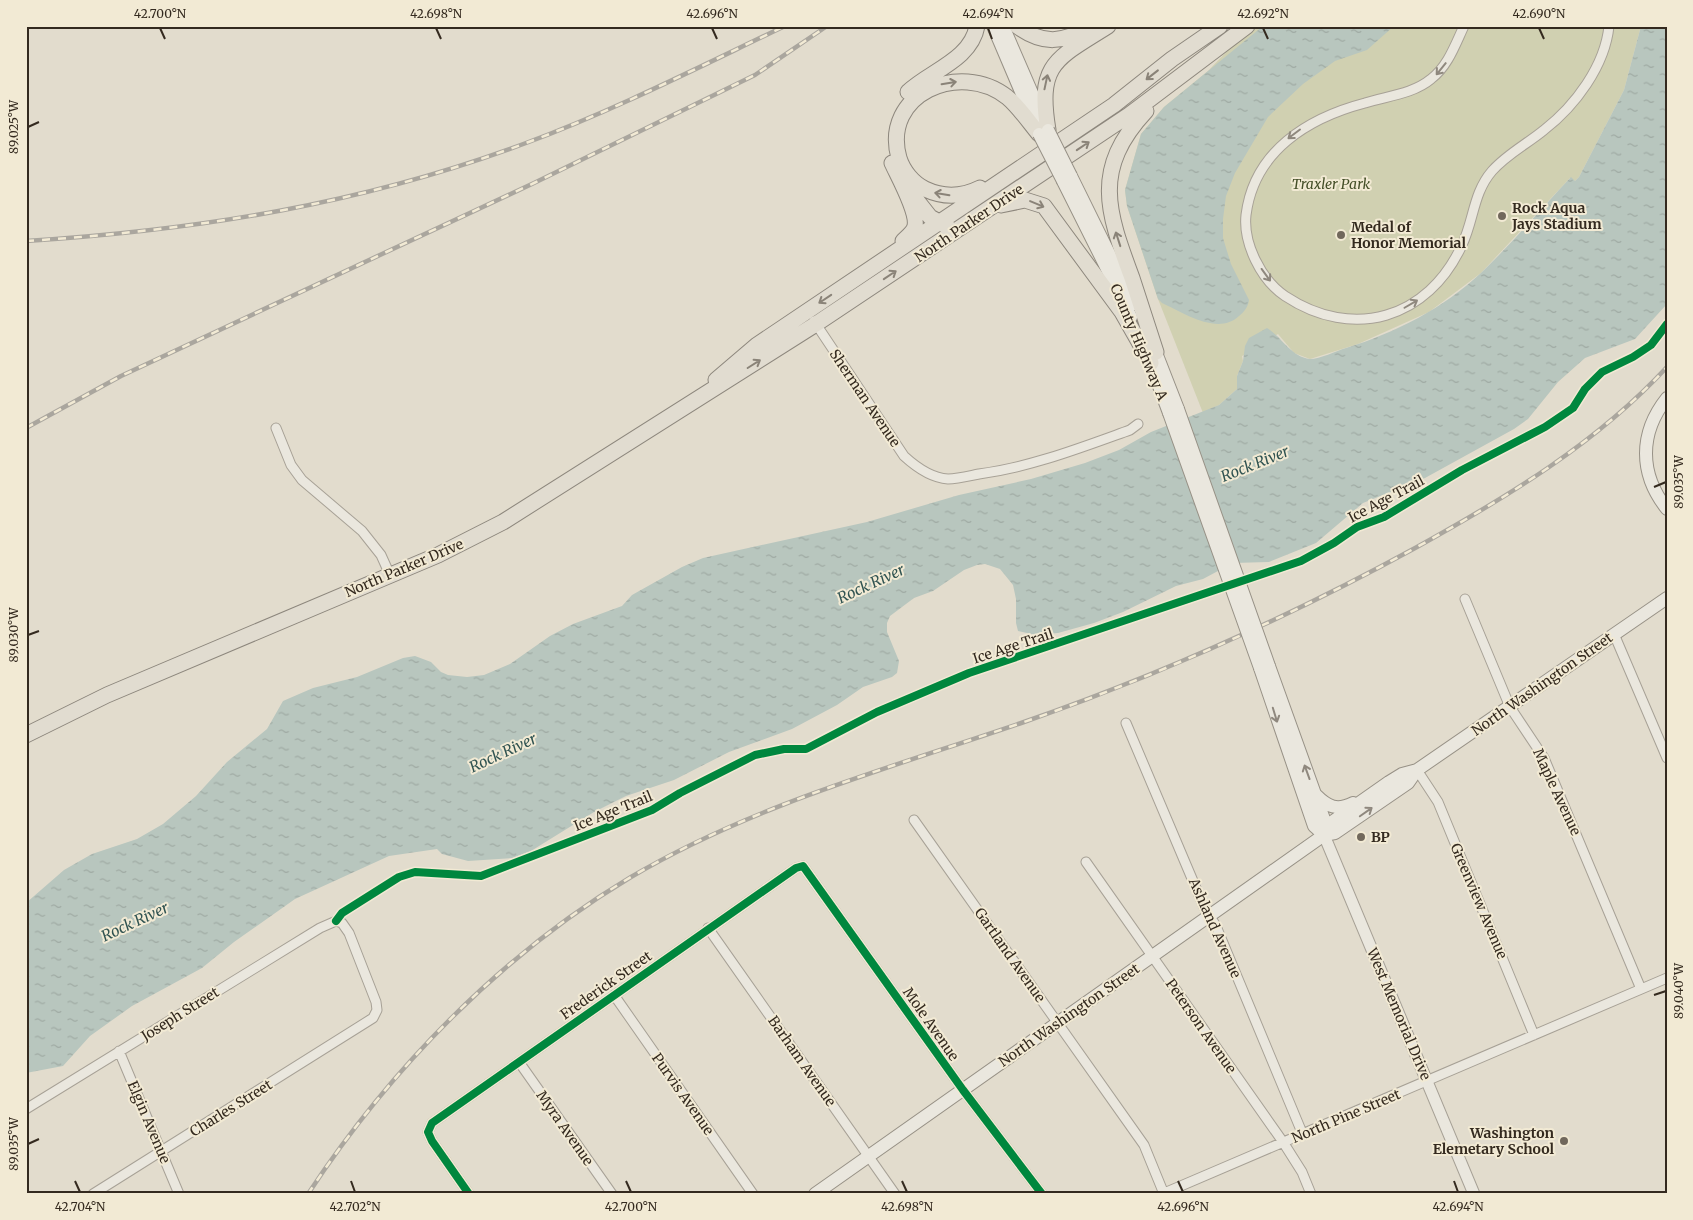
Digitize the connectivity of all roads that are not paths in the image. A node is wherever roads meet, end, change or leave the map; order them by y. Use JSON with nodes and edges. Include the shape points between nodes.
{"nodes":[{"id":1,"x":977,"y":26,"type":"edge"},
{"id":2,"x":992,"y":26,"type":"edge"},
{"id":3,"x":1003,"y":26,"type":"edge"},
{"id":4,"x":1017,"y":26,"type":"edge"},
{"id":5,"x":1090,"y":26,"type":"edge"},
{"id":6,"x":1108,"y":26,"type":"edge"},
{"id":7,"x":1210,"y":26,"type":"edge"},
{"id":8,"x":1220,"y":26,"type":"edge"},
{"id":9,"x":1236,"y":26,"type":"edge"},
{"id":10,"x":1247,"y":26,"type":"edge"},
{"id":11,"x":1464,"y":26,"type":"edge"},
{"id":12,"x":1609,"y":26,"type":"edge"},
{"id":13,"x":1218,"y":48,"type":"junction"},
{"id":14,"x":1172,"y":60,"type":"junction"},
{"id":15,"x":1172,"y":83,"type":"junction"},
{"id":16,"x":1044,"y":132,"type":"junction"},
{"id":17,"x":1019,"y":167,"type":"junction"},
{"id":18,"x":897,"y":173,"type":"junction"},
{"id":19,"x":990,"y":208,"type":"junction"},
{"id":20,"x":939,"y":224,"type":"junction"},
{"id":21,"x":962,"y":227,"type":"junction"},
{"id":22,"x":876,"y":265,"type":"junction"},
{"id":23,"x":807,"y":311,"type":"junction"},
{"id":24,"x":816,"y":324,"type":"junction"},
{"id":25,"x":1153,"y":357,"type":"junction"},
{"id":26,"x":1667,"y":398,"type":"edge"},
{"id":27,"x":683,"y":408,"type":"junction"},
{"id":28,"x":1138,"y":424,"type":"dead end"},
{"id":29,"x":276,"y":428,"type":"dead end"},
{"id":30,"x":1667,"y":509,"type":"edge"},
{"id":31,"x":390,"y":575,"type":"junction"},
{"id":32,"x":1667,"y":593,"type":"edge"},
{"id":33,"x":1667,"y":598,"type":"edge"},
{"id":34,"x":1465,"y":599,"type":"dead end"},
{"id":35,"x":1654,"y":606,"type":"junction"},
{"id":36,"x":1614,"y":634,"type":"junction"},
{"id":37,"x":1265,"y":667,"type":"junction"},
{"id":38,"x":107,"y":695,"type":"junction"},
{"id":39,"x":1510,"y":707,"type":"junction"},
{"id":40,"x":1126,"y":723,"type":"dead end"},
{"id":41,"x":26,"y":724,"type":"edge"},
{"id":42,"x":26,"y":734,"type":"edge"},
{"id":43,"x":1667,"y":758,"type":"edge"},
{"id":44,"x":1417,"y":770,"type":"junction"},
{"id":45,"x":1375,"y":791,"type":"junction"},
{"id":46,"x":1315,"y":794,"type":"junction"},
{"id":47,"x":914,"y":820,"type":"dead end"},
{"id":48,"x":1324,"y":835,"type":"junction"},
{"id":49,"x":1086,"y":862,"type":"dead end"},
{"id":50,"x":803,"y":866,"type":"joint"},
{"id":51,"x":1210,"y":916,"type":"junction"},
{"id":52,"x":708,"y":928,"type":"junction"},
{"id":53,"x":1152,"y":957,"type":"junction"},
{"id":54,"x":1667,"y":978,"type":"edge"},
{"id":55,"x":1641,"y":989,"type":"junction"},
{"id":56,"x":614,"y":995,"type":"junction"},
{"id":57,"x":369,"y":1022,"type":"joint"},
{"id":58,"x":1058,"y":1023,"type":"junction"},
{"id":59,"x":1534,"y":1035,"type":"junction"},
{"id":60,"x":119,"y":1051,"type":"junction"},
{"id":61,"x":519,"y":1062,"type":"junction"},
{"id":62,"x":1427,"y":1081,"type":"junction"},
{"id":63,"x":962,"y":1090,"type":"junction"},
{"id":64,"x":26,"y":1109,"type":"edge"},
{"id":65,"x":1303,"y":1135,"type":"junction"},
{"id":66,"x":1283,"y":1142,"type":"junction"},
{"id":67,"x":161,"y":1152,"type":"junction"},
{"id":68,"x":868,"y":1156,"type":"junction"},
{"id":69,"x":1163,"y":1193,"type":"edge"},
{"id":70,"x":1471,"y":1193,"type":"edge"},
{"id":71,"x":94,"y":1194,"type":"edge"},
{"id":72,"x":179,"y":1194,"type":"edge"},
{"id":73,"x":469,"y":1194,"type":"edge"},
{"id":74,"x":612,"y":1194,"type":"edge"},
{"id":75,"x":752,"y":1194,"type":"edge"},
{"id":76,"x":814,"y":1194,"type":"edge"},
{"id":77,"x":895,"y":1194,"type":"edge"},
{"id":78,"x":1042,"y":1194,"type":"edge"},
{"id":79,"x":1311,"y":1194,"type":"edge"}],
"edges":[{"from":1,"to":18,"type":"main road","via":[[973,39],[960,54],[904,95],[890,118],[888,146]]},
{"from":2,"to":16,"type":"main road","name":"County Highway A"},
{"from":3,"to":16,"type":"main road","name":"County Highway A"},
{"from":4,"to":5,"type":"main road","via":[[1028,34],[1060,40]]},
{"from":16,"to":6,"type":"main road","one_way":true,"via":[[1046,80],[1052,67],[1066,52]]},
{"from":7,"to":14,"type":"main road"},
{"from":8,"to":14,"type":"main road","name":"North Parker Drive"},
{"from":9,"to":13,"type":"main road"},
{"from":10,"to":13,"type":"main road","name":"North Parker Drive"},
{"from":11,"to":12,"type":"street","one_way":true,"via":[[1446,62],[1422,86],[1316,120],[1290,137],[1265,163],[1249,198],[1246,227],[1259,265],[1282,295],[1330,318],[1364,320],[1396,312],[1427,294],[1440,281],[1463,243],[1484,182],[1505,158],[1549,126],[1572,104],[1606,45]]},
{"from":13,"to":15,"type":"main road","name":"North Parker Drive"},
{"from":14,"to":17,"type":"main road","name":"North Parker Drive","one_way":true,"via":[[1114,105]]},
{"from":19,"to":15,"type":"main road","name":"North Parker Drive","one_way":true},
{"from":25,"to":15,"type":"main road","one_way":true,"via":[[1113,226],[1110,182],[1122,141]]},
{"from":17,"to":16,"type":"main road","one_way":true,"via":[[963,194],[933,193],[912,179],[900,161],[896,140],[900,120],[910,103],[927,90],[948,82],[968,81],[988,86],[1006,96]]},
{"from":16,"to":25,"type":"main road","name":"County Highway A","bridge":true},
{"from":17,"to":20,"type":"main road","name":"North Parker Drive"},
{"from":18,"to":20,"type":"main road","via":[[919,205]]},
{"from":18,"to":22,"type":"main road","via":[[916,225],[913,232]]},
{"from":19,"to":21,"type":"main road","name":"North Parker Drive"},
{"from":19,"to":25,"type":"main road","one_way":true,"via":[[1025,200],[1044,206]]},
{"from":20,"to":21,"type":"main road"},
{"from":20,"to":22,"type":"main road","name":"North Parker Drive"},
{"from":24,"to":21,"type":"main road","name":"North Parker Drive","one_way":true},
{"from":22,"to":23,"type":"main road","name":"North Parker Drive","one_way":true},
{"from":23,"to":24,"type":"street","name":"Sherman Avenue"},
{"from":23,"to":27,"type":"main road","name":"North Parker Drive","via":[[757,346]]},
{"from":27,"to":24,"type":"main road","name":"North Parker Drive","one_way":true},
{"from":24,"to":28,"type":"street","name":"Sherman Avenue","via":[[904,456],[916,467],[948,479],[1001,471],[1060,456],[1130,430]]},
{"from":25,"to":37,"type":"main road","name":"County Highway A","bridge":true},
{"from":26,"to":30,"type":"main road","via":[[1655,413],[1646,444],[1650,482]]},
{"from":27,"to":31,"type":"main road","name":"North Parker Drive","via":[[495,526]]},
{"from":29,"to":31,"type":"street","via":[[291,464],[302,480],[362,531],[381,555]]},
{"from":31,"to":38,"type":"main road","name":"North Parker Drive"},
{"from":32,"to":35,"type":"main road"},
{"from":33,"to":35,"type":"main road","name":"North Washington Street"},
{"from":34,"to":39,"type":"street","name":"Maple Avenue"},
{"from":35,"to":36,"type":"main road","name":"North Washington Street"},
{"from":36,"to":39,"type":"main road","name":"North Washington Street"},
{"from":36,"to":43,"type":"street"},
{"from":46,"to":37,"type":"main road","name":"West Memorial Drive","one_way":true},
{"from":37,"to":48,"type":"main road","name":"West Memorial Drive","one_way":true,"via":[[1314,826]]},
{"from":38,"to":41,"type":"main road","name":"North Parker Drive"},
{"from":38,"to":42,"type":"main road","name":"North Parker Drive"},
{"from":39,"to":44,"type":"main road","name":"North Washington Street"},
{"from":39,"to":55,"type":"street","name":"Maple Avenue","via":[[1544,758]]},
{"from":40,"to":51,"type":"street","name":"Ashland Avenue"},
{"from":44,"to":45,"type":"main road","name":"North Washington Street","via":[[1402,774]]},
{"from":48,"to":44,"type":"main road","name":"North Washington Street","one_way":true,"via":[[1335,833],[1408,783]]},
{"from":44,"to":59,"type":"street","name":"Greenview Avenue","via":[[1438,802]]},
{"from":45,"to":46,"type":"main road","via":[[1348,805],[1334,808]]},
{"from":45,"to":48,"type":"main road","name":"North Washington Street","via":[[1332,822]]},
{"from":46,"to":48,"type":"main road","name":"West Memorial Drive","via":[[1324,819]]},
{"from":47,"to":58,"type":"street","name":"Gartland Avenue"},
{"from":48,"to":51,"type":"main road","name":"North Washington Street"},
{"from":48,"to":62,"type":"street","name":"West Memorial Drive"},
{"from":49,"to":53,"type":"street","name":"Peterson Avenue"},
{"from":50,"to":52,"type":"street","name":"Frederick Street"},
{"from":50,"to":63,"type":"street","name":"Mole Avenue"},
{"from":51,"to":53,"type":"main road","name":"North Washington Street"},
{"from":51,"to":65,"type":"street","name":"Ashland Avenue"},
{"from":52,"to":56,"type":"street","name":"Frederick Street"},
{"from":52,"to":68,"type":"street","name":"Barham Avenue"},
{"from":53,"to":58,"type":"main road","name":"North Washington Street"},
{"from":53,"to":66,"type":"street","name":"Peterson Avenue"},
{"from":54,"to":55,"type":"street","name":"North Pine Street"},
{"from":55,"to":59,"type":"street","name":"North Pine Street"},
{"from":56,"to":61,"type":"street","name":"Frederick Street"},
{"from":56,"to":75,"type":"street","name":"Purvis Avenue"},
{"from":57,"to":60,"type":"street","name":"Joseph Street","via":[[377,1010],[376,1002],[349,933],[342,923],[336,921]]},
{"from":57,"to":67,"type":"street","name":"Charles Street"},
{"from":58,"to":63,"type":"main road","name":"North Washington Street"},
{"from":58,"to":69,"type":"street","name":"Gartland Avenue","via":[[1144,1145]]},
{"from":59,"to":62,"type":"street","name":"North Pine Street"},
{"from":60,"to":64,"type":"street","name":"Joseph Street"},
{"from":60,"to":67,"type":"street","name":"Elgin Avenue"},
{"from":61,"to":73,"type":"street","name":"Frederick Street","via":[[432,1123],[428,1132]]},
{"from":61,"to":74,"type":"street","name":"Myra Avenue"},
{"from":62,"to":65,"type":"street","name":"North Pine Street"},
{"from":62,"to":70,"type":"street","name":"West Memorial Drive"},
{"from":63,"to":68,"type":"main road","name":"North Washington Street"},
{"from":63,"to":78,"type":"street","name":"Mole Avenue"},
{"from":65,"to":66,"type":"street","name":"North Pine Street"},
{"from":66,"to":69,"type":"street","name":"North Pine Street"},
{"from":66,"to":79,"type":"street","name":"Peterson Avenue","via":[[1302,1172]]},
{"from":67,"to":71,"type":"street","name":"Charles Street"},
{"from":67,"to":72,"type":"street","name":"Elgin Avenue"},
{"from":68,"to":76,"type":"main road","name":"North Washington Street"},
{"from":68,"to":77,"type":"street","name":"Barham Avenue"}]}
